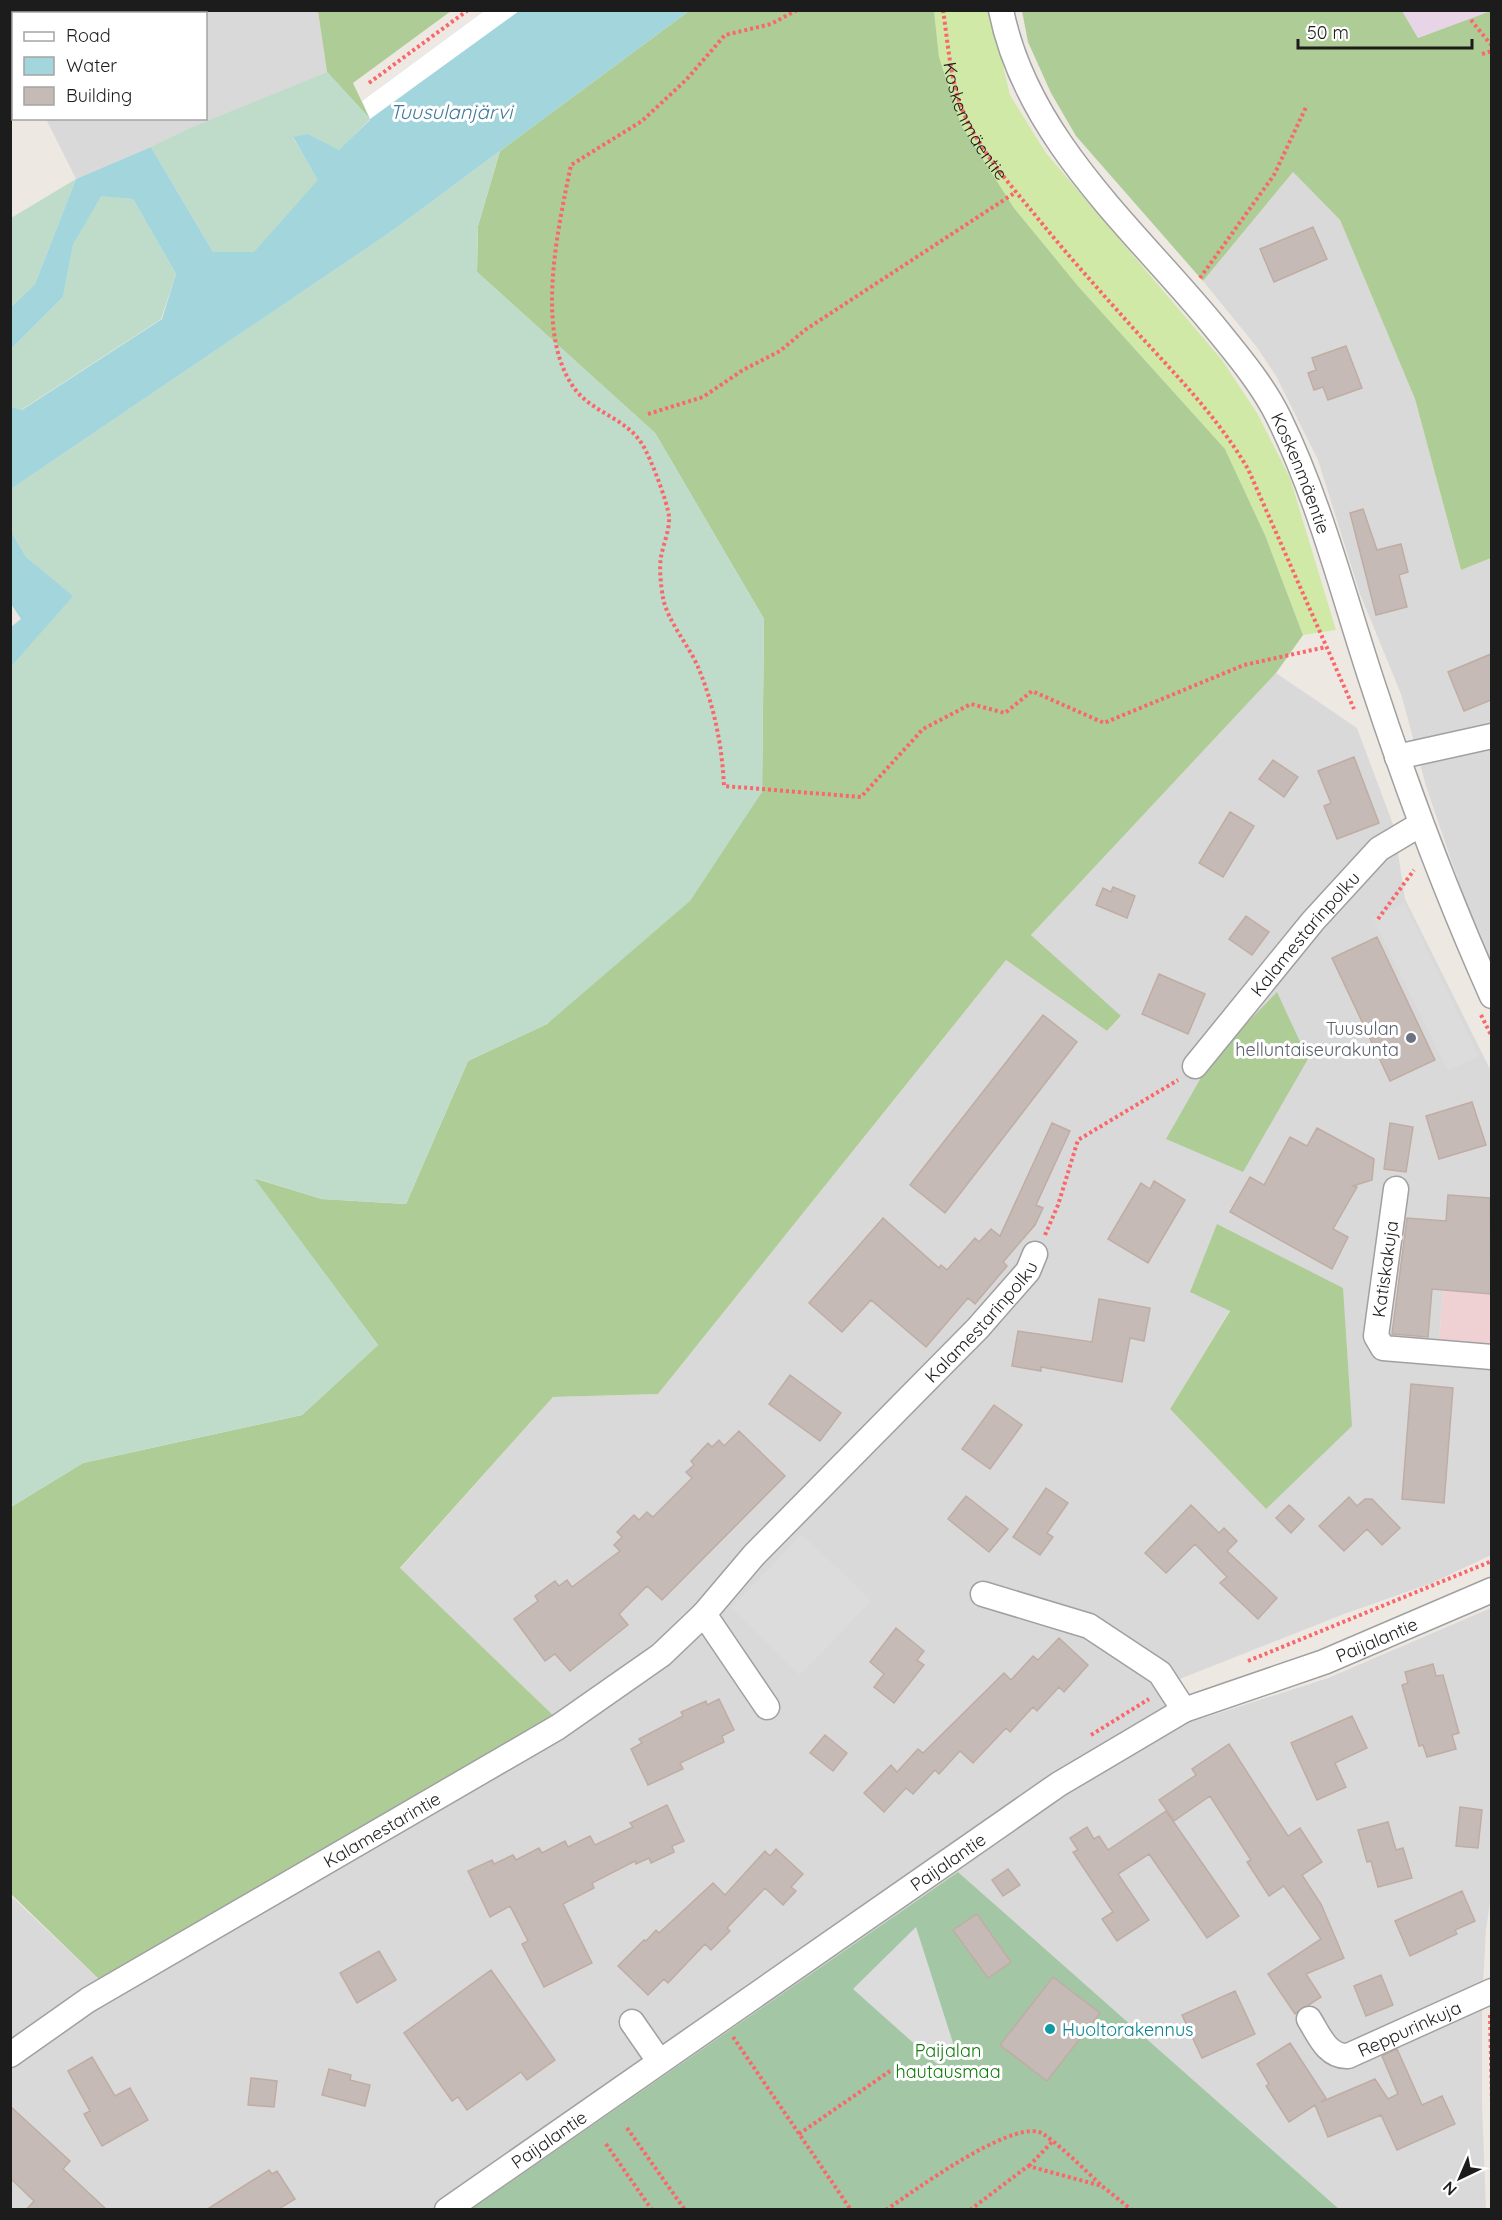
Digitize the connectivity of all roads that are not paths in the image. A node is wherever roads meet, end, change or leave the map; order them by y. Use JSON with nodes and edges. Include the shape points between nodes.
{"nodes":[{"id":1,"x":1001,"y":10,"type":"edge"},
{"id":2,"x":1491,"y":736,"type":"edge"},
{"id":3,"x":1397,"y":757,"type":"junction"},
{"id":4,"x":1421,"y":824,"type":"junction"},
{"id":5,"x":1491,"y":996,"type":"edge"},
{"id":6,"x":1195,"y":1066,"type":"road end"},
{"id":7,"x":1396,"y":1189,"type":"dead end"},
{"id":8,"x":1035,"y":1254,"type":"road end"},
{"id":9,"x":1491,"y":1357,"type":"edge"},
{"id":10,"x":733,"y":1580,"type":"joint"},
{"id":11,"x":1491,"y":1590,"type":"edge"},
{"id":12,"x":983,"y":1594,"type":"dead end"},
{"id":13,"x":704,"y":1614,"type":"junction"},
{"id":14,"x":767,"y":1707,"type":"dead end"},
{"id":15,"x":1184,"y":1710,"type":"junction"},
{"id":16,"x":1490,"y":1992,"type":"edge"},
{"id":17,"x":1309,"y":2019,"type":"dead end"},
{"id":18,"x":632,"y":2022,"type":"dead end"},
{"id":19,"x":10,"y":2055,"type":"edge"},
{"id":20,"x":659,"y":2061,"type":"junction"},
{"id":21,"x":447,"y":2210,"type":"edge"}],
"edges":[{"from":1,"to":3,"type":"street","name":"Koskenmäentie","via":[[1017,65],[1054,135],[1109,206],[1247,366],[1278,416],[1311,489]]},
{"from":2,"to":3,"type":"street"},
{"from":3,"to":4,"type":"street","name":"Koskenmäentie"},
{"from":4,"to":5,"type":"street","name":"Koskenmäentie"},
{"from":4,"to":6,"type":"street","name":"Kalamestarinpolku","via":[[1379,849],[1313,921]]},
{"from":7,"to":9,"type":"street","name":"Katiskakuja","via":[[1376,1336],[1383,1348]]},
{"from":8,"to":10,"type":"street","name":"Kalamestarinpolku","via":[[1028,1271],[978,1328]]},
{"from":10,"to":13,"type":"street","name":"Kalamestarintie"},
{"from":11,"to":15,"type":"street","name":"Paijalantie","via":[[1324,1662]]},
{"from":12,"to":15,"type":"street","via":[[1089,1626],[1160,1673]]},
{"from":13,"to":14,"type":"street"},
{"from":13,"to":19,"type":"street","name":"Kalamestarintie","via":[[661,1655],[558,1727],[88,2000]]},
{"from":15,"to":20,"type":"street","name":"Paijalantie","via":[[1059,1784]]},
{"from":16,"to":17,"type":"street","name":"Reppurinkuja","via":[[1348,2056],[1338,2056],[1329,2049]]},
{"from":18,"to":20,"type":"street"},
{"from":20,"to":21,"type":"street","name":"Paijalantie"}]}
